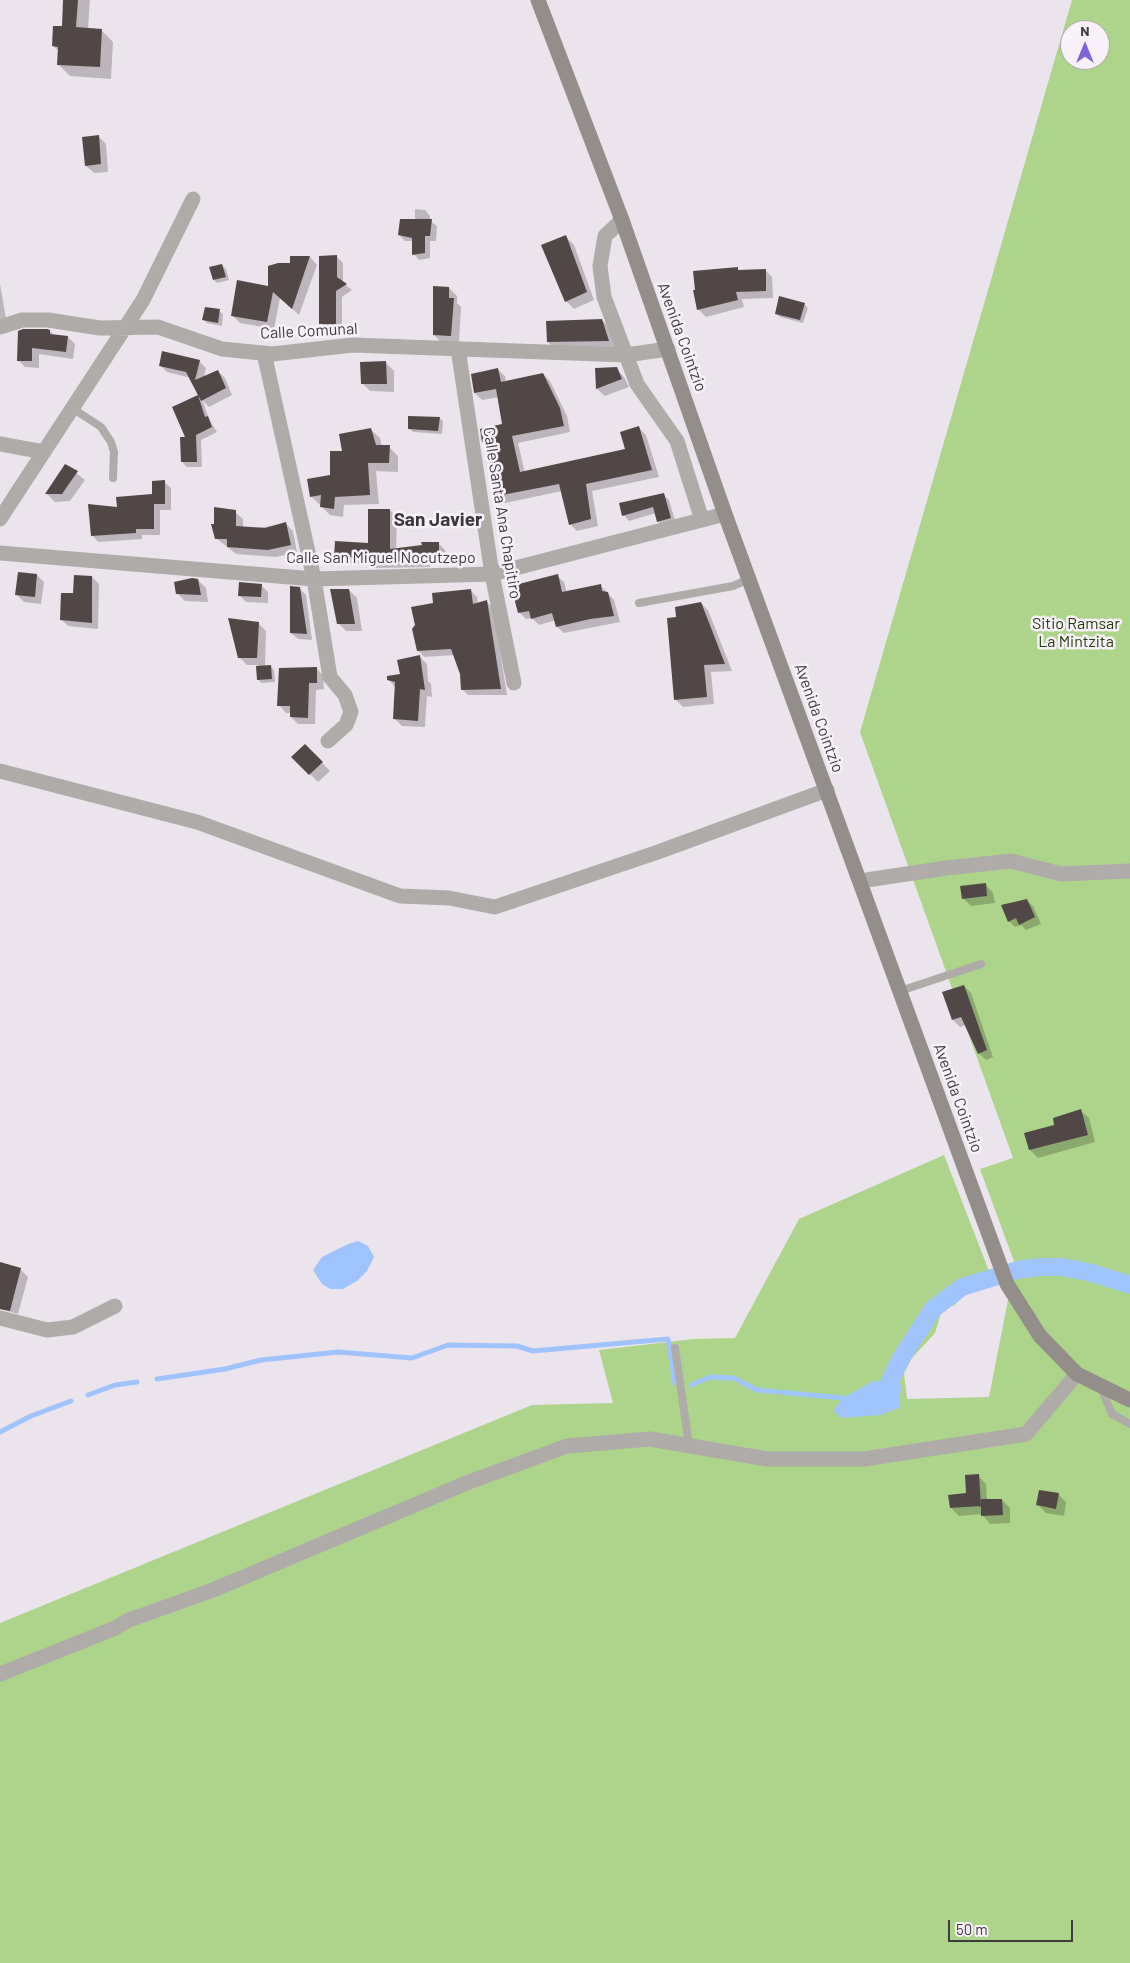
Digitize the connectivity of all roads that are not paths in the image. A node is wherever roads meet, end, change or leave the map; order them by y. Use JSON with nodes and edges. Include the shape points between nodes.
{"nodes":[{"id":1,"x":538,"y":0,"type":"edge"},
{"id":2,"x":192,"y":199,"type":"dead end"},
{"id":3,"x":622,"y":220,"type":"junction"},
{"id":4,"x":0,"y":327,"type":"edge"},
{"id":5,"x":125,"y":327,"type":"junction"},
{"id":6,"x":458,"y":349,"type":"junction"},
{"id":7,"x":668,"y":349,"type":"junction"},
{"id":8,"x":264,"y":353,"type":"junction"},
{"id":9,"x":626,"y":355,"type":"junction"},
{"id":10,"x":72,"y":408,"type":"junction"},
{"id":11,"x":0,"y":444,"type":"edge"},
{"id":12,"x":44,"y":452,"type":"junction"},
{"id":13,"x":113,"y":478,"type":"dead end"},
{"id":14,"x":725,"y":514,"type":"junction"},
{"id":15,"x":0,"y":519,"type":"edge"},
{"id":16,"x":702,"y":520,"type":"junction"},
{"id":17,"x":0,"y":553,"type":"edge"},
{"id":18,"x":492,"y":574,"type":"junction"},
{"id":19,"x":314,"y":579,"type":"junction"},
{"id":20,"x":749,"y":579,"type":"junction"},
{"id":21,"x":640,"y":603,"type":"dead end"},
{"id":22,"x":514,"y":683,"type":"dead end"},
{"id":23,"x":328,"y":741,"type":"dead end"},
{"id":24,"x":0,"y":771,"type":"edge"},
{"id":25,"x":826,"y":790,"type":"junction"},
{"id":26,"x":1130,"y":871,"type":"edge"},
{"id":27,"x":860,"y":881,"type":"junction"},
{"id":28,"x":981,"y":964,"type":"dead end"},
{"id":29,"x":900,"y":991,"type":"junction"},
{"id":30,"x":115,"y":1306,"type":"dead end"},
{"id":31,"x":0,"y":1318,"type":"edge"},
{"id":32,"x":675,"y":1348,"type":"dead end"},
{"id":33,"x":1078,"y":1374,"type":"junction"},
{"id":34,"x":1101,"y":1388,"type":"junction"},
{"id":35,"x":1130,"y":1400,"type":"edge"},
{"id":36,"x":1130,"y":1424,"type":"edge"},
{"id":37,"x":689,"y":1445,"type":"junction"},
{"id":38,"x":0,"y":1674,"type":"edge"}],
"edges":[{"from":1,"to":3,"type":"main road","name":"Avenida Cointzio"},
{"from":2,"to":5,"type":"street","via":[[143,300]]},
{"from":3,"to":7,"type":"main road","name":"Avenida Cointzio"},
{"from":3,"to":9,"type":"street","via":[[605,236],[600,266],[604,296]]},
{"from":4,"to":5,"type":"street","name":"Calle Comunal","via":[[22,320],[48,320],[100,328]]},
{"from":5,"to":8,"type":"street","name":"Calle Comunal","via":[[158,327],[222,349]]},
{"from":5,"to":10,"type":"street"},
{"from":6,"to":8,"type":"street","name":"Calle Comunal","via":[[353,345]]},
{"from":6,"to":9,"type":"street","name":"Calle Comunal"},
{"from":6,"to":18,"type":"street","name":"Calle Santa Ana Chapitiro"},
{"from":7,"to":9,"type":"street","name":"Calle Comunal"},
{"from":7,"to":14,"type":"main road","name":"Avenida Cointzio"},
{"from":8,"to":19,"type":"street"},
{"from":9,"to":16,"type":"street","via":[[637,384],[677,441]]},
{"from":10,"to":12,"type":"street"},
{"from":10,"to":13,"type":"lane","via":[[101,427],[111,442]]},
{"from":11,"to":12,"type":"street"},
{"from":12,"to":15,"type":"street"},
{"from":14,"to":16,"type":"street","name":"Calle San Miguel Nocutzepo"},
{"from":14,"to":20,"type":"main road","name":"Avenida Cointzio"},
{"from":16,"to":18,"type":"street","name":"Calle San Miguel Nocutzepo"},
{"from":17,"to":19,"type":"street","name":"Calle San Miguel Nocutzepo"},
{"from":18,"to":19,"type":"street","name":"Calle San Miguel Nocutzepo"},
{"from":18,"to":22,"type":"street","name":"Calle Santa Ana Chapitiro"},
{"from":19,"to":23,"type":"street","via":[[330,677],[346,695],[352,712],[346,725]]},
{"from":20,"to":21,"type":"lane","via":[[733,586]]},
{"from":20,"to":25,"type":"main road","name":"Avenida Cointzio"},
{"from":24,"to":25,"type":"street","via":[[197,822],[400,896],[449,898],[495,907]]},
{"from":25,"to":27,"type":"main road","name":"Avenida Cointzio"},
{"from":26,"to":27,"type":"street","via":[[1061,874],[1011,862]]},
{"from":27,"to":29,"type":"main road","name":"Avenida Cointzio"},
{"from":28,"to":29,"type":"lane"},
{"from":29,"to":33,"type":"main road","name":"Avenida Cointzio","via":[[1007,1284],[1040,1336]]},
{"from":30,"to":31,"type":"street","via":[[73,1327],[47,1330]]},
{"from":32,"to":37,"type":"lane"},
{"from":33,"to":34,"type":"main road","name":"Avenida Cointzio"},
{"from":33,"to":37,"type":"street","via":[[1026,1434],[864,1459],[767,1459]]},
{"from":34,"to":35,"type":"main road","name":"Avenida Cointzio"},
{"from":34,"to":36,"type":"lane","via":[[1112,1414]]},
{"from":37,"to":38,"type":"street","via":[[650,1439],[567,1446],[469,1482],[213,1590],[129,1620]]}]}
